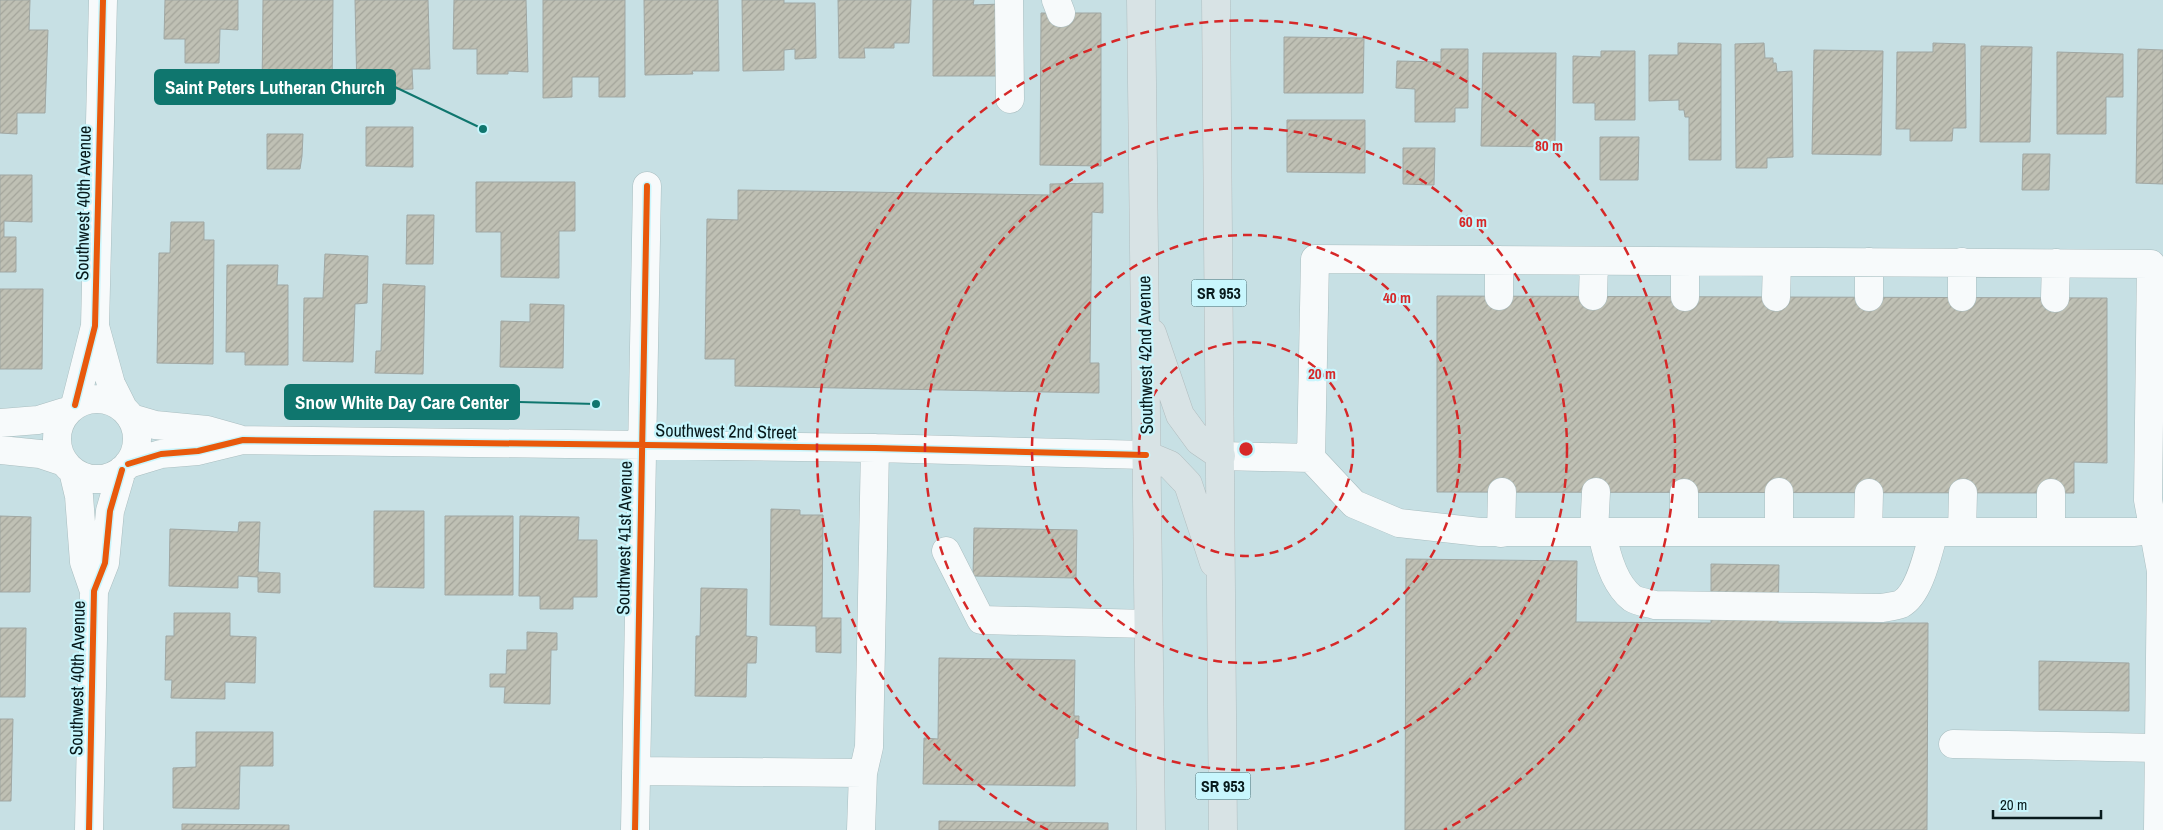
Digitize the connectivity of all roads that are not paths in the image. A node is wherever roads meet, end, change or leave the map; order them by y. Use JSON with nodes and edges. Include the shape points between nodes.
{"nodes":[{"id":1,"x":104,"y":0,"type":"edge"},
{"id":2,"x":1009,"y":0,"type":"edge"},
{"id":3,"x":1140,"y":0,"type":"edge"},
{"id":4,"x":1216,"y":0,"type":"edge"},
{"id":5,"x":1010,"y":99,"type":"dead end"},
{"id":6,"x":646,"y":186,"type":"dead end"},
{"id":7,"x":1500,"y":260,"type":"junction"},
{"id":8,"x":1594,"y":261,"type":"junction"},
{"id":9,"x":1685,"y":262,"type":"junction"},
{"id":10,"x":1777,"y":262,"type":"junction"},
{"id":11,"x":1869,"y":262,"type":"junction"},
{"id":12,"x":1962,"y":262,"type":"junction"},
{"id":13,"x":2056,"y":263,"type":"junction"},
{"id":14,"x":1499,"y":296,"type":"dead end"},
{"id":15,"x":1593,"y":296,"type":"dead end"},
{"id":16,"x":1685,"y":297,"type":"dead end"},
{"id":17,"x":1776,"y":297,"type":"dead end"},
{"id":18,"x":1869,"y":297,"type":"dead end"},
{"id":19,"x":1962,"y":297,"type":"dead end"},
{"id":20,"x":2055,"y":298,"type":"dead end"},
{"id":21,"x":1144,"y":310,"type":"junction"},
{"id":22,"x":95,"y":326,"type":"junction"},
{"id":23,"x":71,"y":408,"type":"junction"},
{"id":24,"x":127,"y":413,"type":"junction"},
{"id":25,"x":0,"y":423,"type":"edge"},
{"id":26,"x":243,"y":440,"type":"junction"},
{"id":27,"x":641,"y":445,"type":"junction"},
{"id":28,"x":874,"y":448,"type":"junction"},
{"id":29,"x":0,"y":450,"type":"edge"},
{"id":30,"x":1146,"y":455,"type":"junction"},
{"id":31,"x":1220,"y":456,"type":"junction"},
{"id":32,"x":1311,"y":458,"type":"junction"},
{"id":33,"x":68,"y":466,"type":"junction"},
{"id":34,"x":125,"y":467,"type":"junction"},
{"id":35,"x":1502,"y":492,"type":"dead end"},
{"id":36,"x":1596,"y":492,"type":"dead end"},
{"id":37,"x":1778,"y":492,"type":"dead end"},
{"id":38,"x":1684,"y":493,"type":"dead end"},
{"id":39,"x":1869,"y":493,"type":"dead end"},
{"id":40,"x":1963,"y":493,"type":"dead end"},
{"id":41,"x":2051,"y":493,"type":"dead end"},
{"id":42,"x":2159,"y":529,"type":"edge"},
{"id":43,"x":1501,"y":532,"type":"junction"},
{"id":44,"x":1598,"y":532,"type":"junction"},
{"id":45,"x":1684,"y":532,"type":"junction"},
{"id":46,"x":1779,"y":532,"type":"junction"},
{"id":47,"x":1868,"y":532,"type":"junction"},
{"id":48,"x":1934,"y":532,"type":"junction"},
{"id":49,"x":1962,"y":532,"type":"junction"},
{"id":50,"x":2051,"y":532,"type":"junction"},
{"id":51,"x":946,"y":550,"type":"dead end"},
{"id":52,"x":1222,"y":586,"type":"junction"},
{"id":53,"x":94,"y":591,"type":"junction"},
{"id":54,"x":1148,"y":624,"type":"junction"},
{"id":55,"x":1953,"y":744,"type":"dead end"},
{"id":56,"x":2158,"y":748,"type":"junction"},
{"id":57,"x":636,"y":771,"type":"junction"},
{"id":58,"x":863,"y":773,"type":"junction"},
{"id":59,"x":89,"y":830,"type":"edge"},
{"id":60,"x":635,"y":830,"type":"edge"},
{"id":61,"x":861,"y":830,"type":"edge"},
{"id":62,"x":1151,"y":830,"type":"edge"},
{"id":63,"x":1223,"y":830,"type":"edge"},
{"id":64,"x":2158,"y":830,"type":"edge"}],
"edges":[{"from":1,"to":22,"type":"street","name":"Southwest 40th Avenue"},
{"from":2,"to":5,"type":"street"},
{"from":3,"to":21,"type":"main road","name":"Southwest 42nd Avenue"},
{"from":4,"to":31,"type":"main road","number":"SR 953"},
{"from":6,"to":27,"type":"street","name":"Southwest 41st Avenue"},
{"from":7,"to":8,"type":"street"},
{"from":7,"to":14,"type":"street"},
{"from":7,"to":32,"type":"street","via":[[1315,259]]},
{"from":8,"to":9,"type":"street"},
{"from":8,"to":15,"type":"street"},
{"from":9,"to":10,"type":"street"},
{"from":9,"to":16,"type":"street"},
{"from":10,"to":11,"type":"street"},
{"from":10,"to":17,"type":"street"},
{"from":11,"to":12,"type":"street"},
{"from":11,"to":18,"type":"street"},
{"from":12,"to":13,"type":"street"},
{"from":12,"to":19,"type":"street"},
{"from":13,"to":20,"type":"street"},
{"from":13,"to":42,"type":"street","via":[[2151,264],[2148,500]]},
{"from":21,"to":30,"type":"main road","name":"Southwest 42nd Avenue"},
{"from":21,"to":31,"type":"main road","via":[[1180,415],[1199,441]]},
{"from":22,"to":23,"type":"street","name":"Southwest 40th Avenue"},
{"from":22,"to":24,"type":"street","name":"Southwest 40th Avenue","via":[[111,384]]},
{"from":23,"to":24,"type":"street","via":[[85,400],[98,399],[111,401]]},
{"from":23,"to":25,"type":"street","via":[[38,420]]},
{"from":23,"to":33,"type":"street","name":"Southwest 40th Avenue","via":[[59,425],[56,438],[58,450]]},
{"from":24,"to":26,"type":"street","name":"Southwest 2nd Street","via":[[155,425],[207,430]]},
{"from":24,"to":34,"type":"street","name":"Southwest 40th Avenue","via":[[136,429],[138,442]]},
{"from":26,"to":27,"type":"street","name":"Southwest 2nd Street"},
{"from":26,"to":34,"type":"street","name":"Southwest 2nd Street","via":[[198,451],[161,454]]},
{"from":27,"to":28,"type":"street","name":"Southwest 2nd Street"},
{"from":27,"to":57,"type":"street","name":"Southwest 41st Avenue"},
{"from":28,"to":30,"type":"street","name":"Southwest 2nd Street"},
{"from":28,"to":58,"type":"street","via":[[869,747]]},
{"from":29,"to":33,"type":"street","via":[[40,454]]},
{"from":30,"to":52,"type":"main road","via":[[1170,464],[1188,484]]},
{"from":30,"to":54,"type":"main road","name":"Southwest 42nd Avenue"},
{"from":31,"to":32,"type":"street"},
{"from":31,"to":52,"type":"main road","number":"SR 953"},
{"from":32,"to":43,"type":"street","via":[[1354,504],[1400,523]]},
{"from":33,"to":34,"type":"street","via":[[84,476],[97,479],[110,477]]},
{"from":33,"to":53,"type":"street","name":"Southwest 40th Avenue","via":[[79,496],[84,562]]},
{"from":34,"to":53,"type":"street","name":"Southwest 40th Avenue","via":[[110,511],[105,563]]},
{"from":35,"to":43,"type":"street"},
{"from":36,"to":44,"type":"street"},
{"from":37,"to":46,"type":"street"},
{"from":38,"to":45,"type":"street"},
{"from":39,"to":47,"type":"street"},
{"from":40,"to":49,"type":"street"},
{"from":41,"to":50,"type":"street"},
{"from":42,"to":50,"type":"street"},
{"from":42,"to":56,"type":"street"},
{"from":43,"to":44,"type":"street"},
{"from":44,"to":45,"type":"street"},
{"from":44,"to":48,"type":"street","via":[[1616,578],[1633,599],[1655,605],[1882,608],[1900,604],[1911,596]]},
{"from":45,"to":46,"type":"street"},
{"from":46,"to":47,"type":"street"},
{"from":47,"to":48,"type":"street"},
{"from":48,"to":49,"type":"street"},
{"from":49,"to":50,"type":"street"},
{"from":51,"to":54,"type":"street","via":[[982,620]]},
{"from":52,"to":63,"type":"main road","number":"SR 953"},
{"from":53,"to":59,"type":"street","name":"Southwest 40th Avenue"},
{"from":54,"to":62,"type":"main road","name":"Southwest 42nd Avenue"},
{"from":55,"to":56,"type":"street"},
{"from":56,"to":64,"type":"street"},
{"from":57,"to":58,"type":"street"},
{"from":57,"to":60,"type":"street","name":"Southwest 41st Avenue"},
{"from":58,"to":61,"type":"street"}]}
